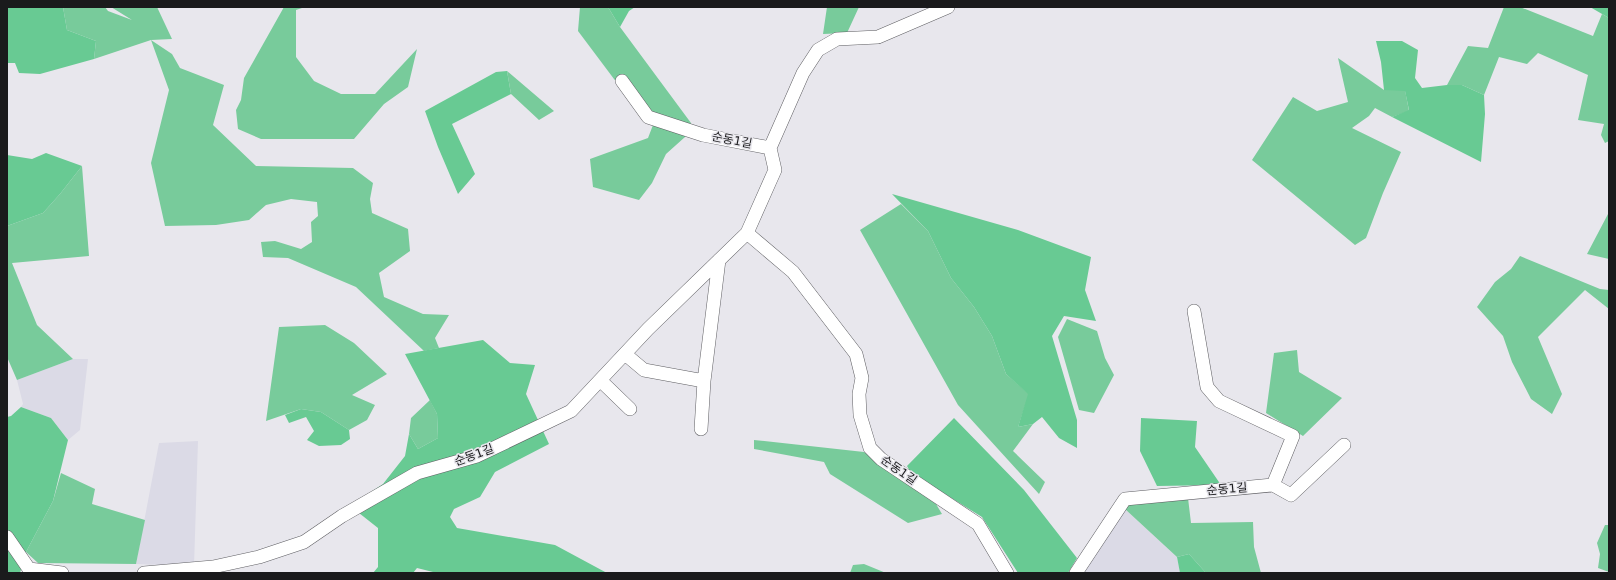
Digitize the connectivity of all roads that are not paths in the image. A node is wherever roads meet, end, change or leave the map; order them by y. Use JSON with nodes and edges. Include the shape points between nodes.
{"nodes":[{"id":1,"x":948,"y":7,"type":"edge"},
{"id":2,"x":622,"y":81,"type":"dead end"},
{"id":3,"x":770,"y":148,"type":"junction"},
{"id":4,"x":747,"y":233,"type":"junction"},
{"id":5,"x":719,"y":260,"type":"junction"},
{"id":6,"x":1194,"y":311,"type":"dead end"},
{"id":7,"x":624,"y":354,"type":"junction"},
{"id":8,"x":600,"y":380,"type":"junction"},
{"id":9,"x":704,"y":381,"type":"junction"},
{"id":10,"x":630,"y":409,"type":"dead end"},
{"id":11,"x":701,"y":429,"type":"dead end"},
{"id":12,"x":1344,"y":445,"type":"dead end"},
{"id":13,"x":1273,"y":485,"type":"junction"},
{"id":14,"x":7,"y":538,"type":"edge"},
{"id":15,"x":62,"y":573,"type":"edge"},
{"id":16,"x":144,"y":573,"type":"edge"},
{"id":17,"x":1007,"y":573,"type":"edge"},
{"id":18,"x":1076,"y":573,"type":"edge"}],
"edges":[{"from":1,"to":3,"type":"street","via":[[878,37],[837,39],[818,50],[803,73]]},
{"from":2,"to":3,"type":"street","name":"순동1길","via":[[648,117],[703,135]]},
{"from":3,"to":4,"type":"street","name":"순동1길","via":[[775,170]]},
{"from":4,"to":5,"type":"street","name":"순동1길"},
{"from":4,"to":17,"type":"street","name":"순동1길","via":[[793,272],[856,354],[862,378],[859,394],[860,415],[870,448],[881,459],[978,524]]},
{"from":5,"to":7,"type":"street","name":"순동1길"},
{"from":5,"to":9,"type":"street"},
{"from":6,"to":13,"type":"street","via":[[1207,387],[1219,401],[1293,436]]},
{"from":7,"to":8,"type":"street","name":"순동1길"},
{"from":7,"to":9,"type":"street","via":[[644,370]]},
{"from":8,"to":10,"type":"street"},
{"from":8,"to":16,"type":"street","name":"순동1길","via":[[571,411],[477,456],[418,473],[342,516],[304,542],[258,557],[213,567]]},
{"from":9,"to":11,"type":"street"},
{"from":12,"to":13,"type":"street","via":[[1291,495]]},
{"from":13,"to":18,"type":"street","name":"순동1길","via":[[1125,499]]},
{"from":14,"to":15,"type":"street","via":[[29,569]]}]}
